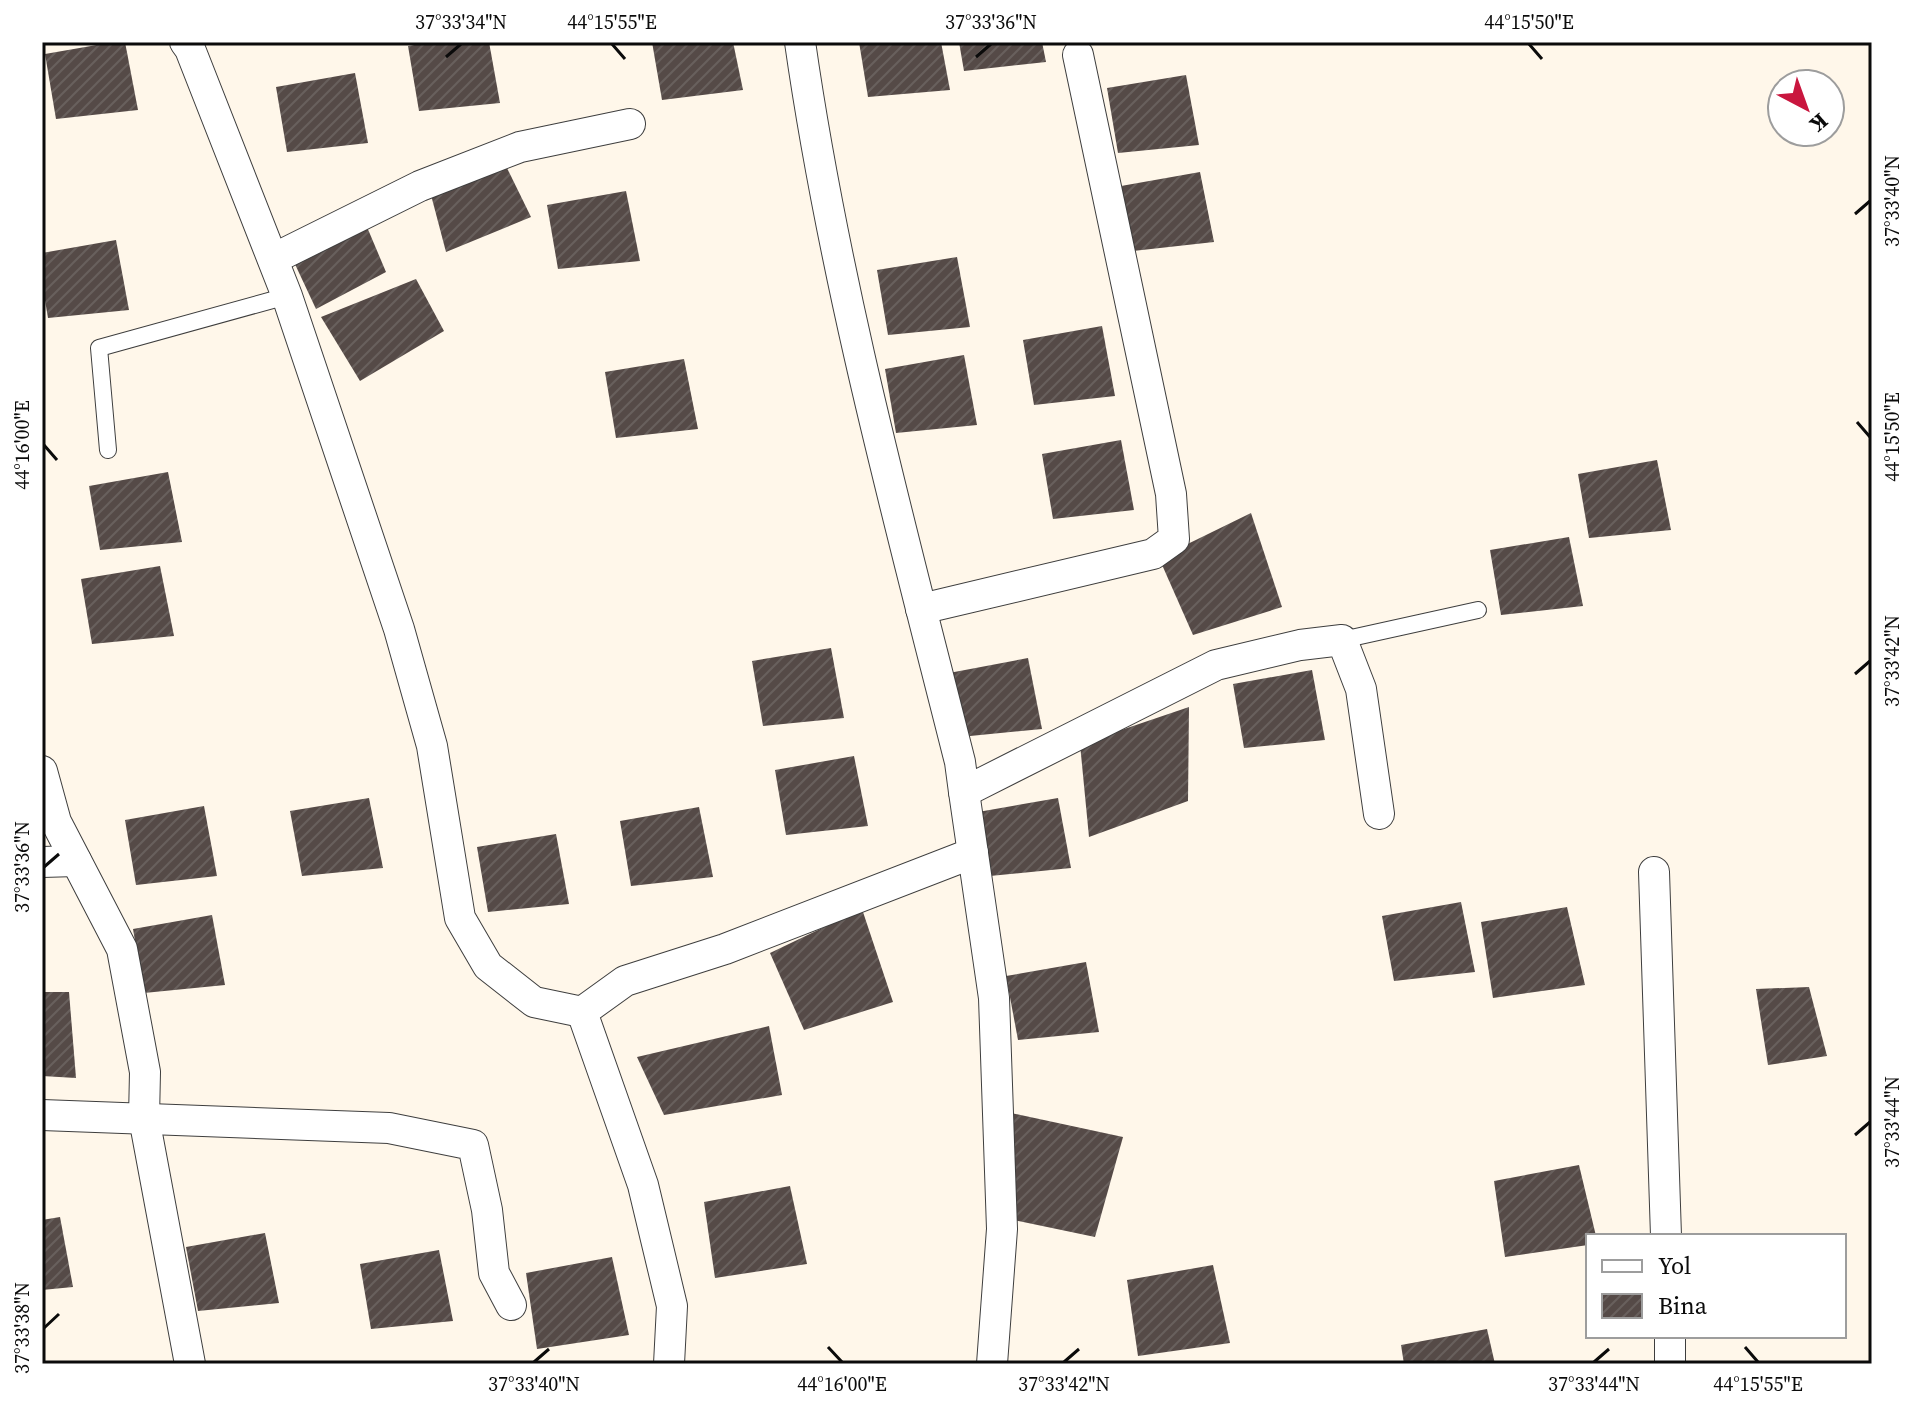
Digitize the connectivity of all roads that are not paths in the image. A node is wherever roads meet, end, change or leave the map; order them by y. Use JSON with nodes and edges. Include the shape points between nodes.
{"nodes":[{"id":1,"x":185,"y":42,"type":"edge"},
{"id":2,"x":800,"y":42,"type":"edge"},
{"id":3,"x":1078,"y":55,"type":"dead end"},
{"id":4,"x":630,"y":124,"type":"dead end"},
{"id":5,"x":273,"y":259,"type":"junction"},
{"id":6,"x":287,"y":296,"type":"junction"},
{"id":7,"x":108,"y":450,"type":"dead end"},
{"id":8,"x":921,"y":609,"type":"junction"},
{"id":9,"x":1478,"y":610,"type":"dead end"},
{"id":10,"x":1342,"y":640,"type":"junction"},
{"id":11,"x":42,"y":771,"type":"edge"},
{"id":12,"x":964,"y":792,"type":"junction"},
{"id":13,"x":1379,"y":814,"type":"dead end"},
{"id":14,"x":973,"y":853,"type":"junction"},
{"id":15,"x":76,"y":861,"type":"junction"},
{"id":16,"x":42,"y":862,"type":"edge"},
{"id":17,"x":1654,"y":872,"type":"dead end"},
{"id":18,"x":582,"y":1012,"type":"junction"},
{"id":19,"x":42,"y":1115,"type":"edge"},
{"id":20,"x":144,"y":1118,"type":"junction"},
{"id":21,"x":1666,"y":1234,"type":"edge"},
{"id":22,"x":511,"y":1305,"type":"dead end"},
{"id":23,"x":1670,"y":1338,"type":"edge"},
{"id":24,"x":190,"y":1364,"type":"edge"},
{"id":25,"x":669,"y":1364,"type":"edge"},
{"id":26,"x":992,"y":1364,"type":"edge"},
{"id":27,"x":1670,"y":1364,"type":"edge"}],
"edges":[{"from":1,"to":5,"type":"street"},
{"from":2,"to":8,"type":"street","via":[[867,393]]},
{"from":3,"to":8,"type":"street","via":[[1171,494],[1174,539],[1153,554]]},
{"from":4,"to":5,"type":"street","via":[[520,147],[420,186]]},
{"from":5,"to":6,"type":"street"},
{"from":6,"to":7,"type":"lane","via":[[99,348]]},
{"from":6,"to":18,"type":"street","via":[[420,702],[460,918],[488,966],[534,1002]]},
{"from":8,"to":12,"type":"street"},
{"from":9,"to":10,"type":"lane"},
{"from":10,"to":12,"type":"street","via":[[1216,665]]},
{"from":10,"to":13,"type":"street","via":[[1361,689]]},
{"from":11,"to":15,"type":"street","via":[[56,822]]},
{"from":12,"to":14,"type":"street"},
{"from":14,"to":18,"type":"street","via":[[725,949],[625,981]]},
{"from":14,"to":26,"type":"street","via":[[994,998],[1002,1229]]},
{"from":15,"to":16,"type":"street"},
{"from":15,"to":20,"type":"street","via":[[122,949],[145,1072]]},
{"from":17,"to":21,"type":"street"},
{"from":18,"to":25,"type":"street","via":[[643,1185],[672,1306]]},
{"from":19,"to":20,"type":"street"},
{"from":20,"to":22,"type":"street","via":[[389,1128],[473,1145],[494,1273]]},
{"from":20,"to":24,"type":"street"},
{"from":23,"to":27,"type":"street"}]}
